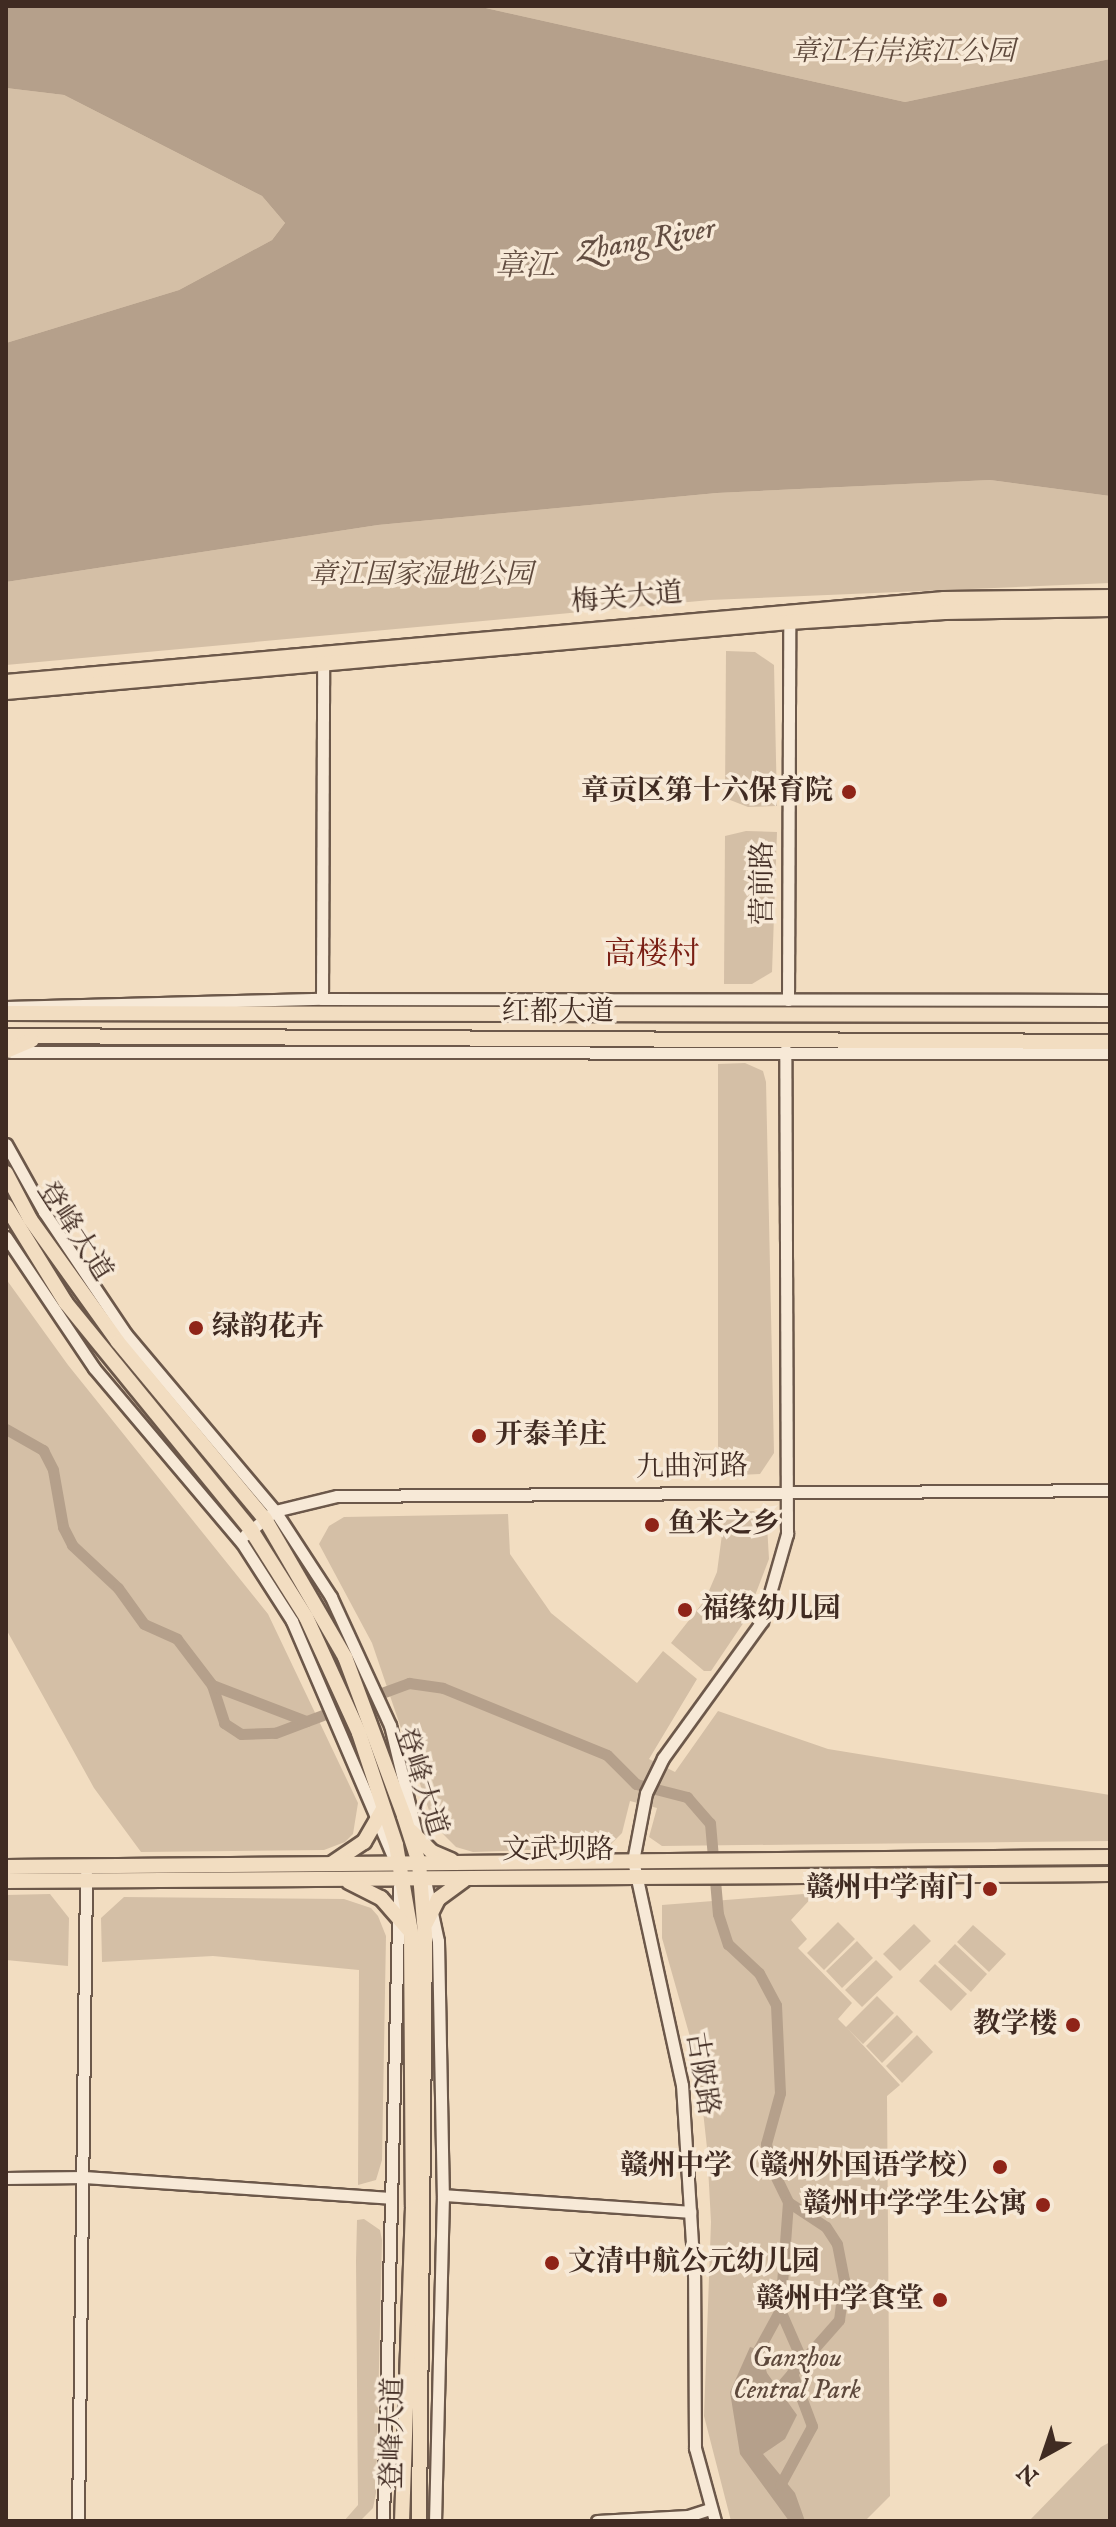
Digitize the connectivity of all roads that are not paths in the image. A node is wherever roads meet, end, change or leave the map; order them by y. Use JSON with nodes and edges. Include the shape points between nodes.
{"nodes":[{"id":1,"x":1110,"y":597,"type":"edge"},
{"id":2,"x":1110,"y":609,"type":"edge"},
{"id":3,"x":789,"y":622,"type":"junction"},
{"id":4,"x":324,"y":659,"type":"junction"},
{"id":5,"x":6,"y":682,"type":"edge"},
{"id":6,"x":6,"y":692,"type":"edge"},
{"id":7,"x":322,"y":999,"type":"junction"},
{"id":8,"x":788,"y":1000,"type":"junction"},
{"id":9,"x":1110,"y":1000,"type":"edge"},
{"id":10,"x":6,"y":1007,"type":"edge"},
{"id":11,"x":6,"y":1013,"type":"edge"},
{"id":12,"x":26,"y":1013,"type":"junction"},
{"id":13,"x":1110,"y":1015,"type":"edge"},
{"id":14,"x":6,"y":1036,"type":"edge"},
{"id":15,"x":43,"y":1036,"type":"junction"},
{"id":16,"x":1110,"y":1042,"type":"edge"},
{"id":17,"x":785,"y":1050,"type":"junction"},
{"id":18,"x":6,"y":1052,"type":"edge"},
{"id":19,"x":1110,"y":1053,"type":"edge"},
{"id":20,"x":6,"y":1144,"type":"edge"},
{"id":21,"x":6,"y":1173,"type":"edge"},
{"id":22,"x":6,"y":1206,"type":"edge"},
{"id":23,"x":6,"y":1237,"type":"edge"},
{"id":24,"x":1110,"y":1490,"type":"edge"},
{"id":25,"x":788,"y":1491,"type":"junction"},
{"id":26,"x":270,"y":1515,"type":"junction"},
{"id":27,"x":245,"y":1535,"type":"junction"},
{"id":28,"x":383,"y":1726,"type":"junction"},
{"id":29,"x":384,"y":1808,"type":"junction"},
{"id":30,"x":404,"y":1816,"type":"junction"},
{"id":31,"x":378,"y":1823,"type":"junction"},
{"id":32,"x":418,"y":1840,"type":"junction"},
{"id":33,"x":1110,"y":1857,"type":"edge"},
{"id":34,"x":633,"y":1861,"type":"junction"},
{"id":35,"x":460,"y":1862,"type":"junction"},
{"id":36,"x":6,"y":1867,"type":"edge"},
{"id":37,"x":334,"y":1871,"type":"junction"},
{"id":38,"x":400,"y":1871,"type":"junction"},
{"id":39,"x":422,"y":1871,"type":"junction"},
{"id":40,"x":86,"y":1874,"type":"junction"},
{"id":41,"x":1110,"y":1874,"type":"edge"},
{"id":42,"x":634,"y":1877,"type":"junction"},
{"id":43,"x":476,"y":1878,"type":"junction"},
{"id":44,"x":6,"y":1881,"type":"edge"},
{"id":45,"x":431,"y":1910,"type":"junction"},
{"id":46,"x":398,"y":1913,"type":"junction"},
{"id":47,"x":418,"y":1934,"type":"junction"},
{"id":48,"x":84,"y":2177,"type":"junction"},
{"id":49,"x":6,"y":2178,"type":"edge"},
{"id":50,"x":443,"y":2195,"type":"junction"},
{"id":51,"x":390,"y":2198,"type":"junction"},
{"id":52,"x":690,"y":2212,"type":"junction"},
{"id":53,"x":709,"y":2509,"type":"junction"},
{"id":54,"x":78,"y":2521,"type":"edge"},
{"id":55,"x":383,"y":2521,"type":"edge"},
{"id":56,"x":402,"y":2521,"type":"edge"},
{"id":57,"x":419,"y":2521,"type":"edge"},
{"id":58,"x":435,"y":2521,"type":"edge"},
{"id":59,"x":597,"y":2521,"type":"edge"},
{"id":60,"x":715,"y":2521,"type":"edge"}],
"edges":[{"from":1,"to":4,"type":"main road","name":"梅关大道","via":[[944,599]]},
{"from":2,"to":3,"type":"main road","name":"梅关大道"},
{"from":3,"to":4,"type":"main road","name":"梅关大道"},
{"from":3,"to":8,"type":"street","name":"营前路"},
{"from":4,"to":5,"type":"main road","name":"梅关大道"},
{"from":4,"to":6,"type":"main road","name":"梅关大道"},
{"from":4,"to":7,"type":"street"},
{"from":7,"to":8,"type":"street"},
{"from":7,"to":10,"type":"street"},
{"from":8,"to":9,"type":"street"},
{"from":10,"to":12,"type":"main road"},
{"from":11,"to":12,"type":"main road","name":"红都大道"},
{"from":12,"to":13,"type":"main road","name":"红都大道"},
{"from":14,"to":15,"type":"main road","name":"红都大道"},
{"from":15,"to":16,"type":"main road","name":"红都大道"},
{"from":15,"to":18,"type":"main road"},
{"from":17,"to":18,"type":"street"},
{"from":17,"to":19,"type":"street"},
{"from":17,"to":25,"type":"street","name":"古陂路"},
{"from":20,"to":26,"type":"street","via":[[44,1212],[126,1334]]},
{"from":21,"to":26,"type":"main road","name":"登峰大道","via":[[30,1219],[118,1342]]},
{"from":22,"to":27,"type":"main road","name":"登峰大道","via":[[66,1303]]},
{"from":23,"to":27,"type":"street","via":[[94,1368]]},
{"from":24,"to":25,"type":"street","name":"九曲河路"},
{"from":25,"to":26,"type":"street","name":"九曲河路","via":[[337,1496]]},
{"from":25,"to":34,"type":"street","name":"古陂路","via":[[783,1555],[762,1621],[683,1729],[646,1793],[635,1828]]},
{"from":26,"to":27,"type":"street","name":"九曲河路"},
{"from":26,"to":28,"type":"main road","name":"登峰大道","via":[[352,1653]]},
{"from":27,"to":29,"type":"main road","name":"登峰大道","via":[[332,1667]]},
{"from":27,"to":31,"type":"street","via":[[316,1672]]},
{"from":28,"to":30,"type":"main road","name":"登峰大道"},
{"from":28,"to":32,"type":"street"},
{"from":29,"to":31,"type":"main road"},
{"from":29,"to":38,"type":"main road","name":"登峰大道"},
{"from":30,"to":32,"type":"main road"},
{"from":30,"to":39,"type":"main road","name":"登峰大道"},
{"from":31,"to":37,"type":"main road"},
{"from":31,"to":38,"type":"street"},
{"from":32,"to":35,"type":"main road","via":[[432,1852]]},
{"from":32,"to":39,"type":"street"},
{"from":33,"to":34,"type":"main road","name":"文武坝路"},
{"from":34,"to":35,"type":"main road","name":"文武坝路"},
{"from":34,"to":42,"type":"street","name":"古陂路"},
{"from":35,"to":39,"type":"main road","name":"文武坝路"},
{"from":36,"to":40,"type":"main road","name":"文武坝路"},
{"from":37,"to":38,"type":"main road","name":"文武坝路"},
{"from":37,"to":40,"type":"main road","name":"文武坝路"},
{"from":37,"to":46,"type":"main road"},
{"from":38,"to":39,"type":"main road","name":"文武坝路"},
{"from":38,"to":46,"type":"street"},
{"from":38,"to":47,"type":"main road","name":"登峰大道"},
{"from":39,"to":43,"type":"main road","name":"文武坝路"},
{"from":39,"to":45,"type":"street"},
{"from":39,"to":47,"type":"main road","name":"登峰大道"},
{"from":40,"to":44,"type":"main road","name":"文武坝路"},
{"from":40,"to":48,"type":"street"},
{"from":41,"to":42,"type":"main road","name":"文武坝路"},
{"from":42,"to":43,"type":"main road","name":"文武坝路"},
{"from":42,"to":52,"type":"street","name":"古陂路","via":[[682,2085]]},
{"from":43,"to":45,"type":"main road","via":[[451,1887]]},
{"from":45,"to":47,"type":"main road"},
{"from":45,"to":50,"type":"street","via":[[438,1941]]},
{"from":46,"to":47,"type":"main road"},
{"from":46,"to":51,"type":"street"},
{"from":47,"to":56,"type":"main road","name":"登峰大道"},
{"from":47,"to":57,"type":"main road","name":"登峰大道"},
{"from":48,"to":49,"type":"street"},
{"from":48,"to":51,"type":"street"},
{"from":48,"to":54,"type":"street"},
{"from":50,"to":52,"type":"street"},
{"from":50,"to":58,"type":"street"},
{"from":51,"to":55,"type":"street"},
{"from":52,"to":53,"type":"street","name":"古陂路","via":[[691,2390],[695,2448]]},
{"from":53,"to":59,"type":"street","via":[[688,2516]]},
{"from":53,"to":60,"type":"street","name":"古陂路"}]}
